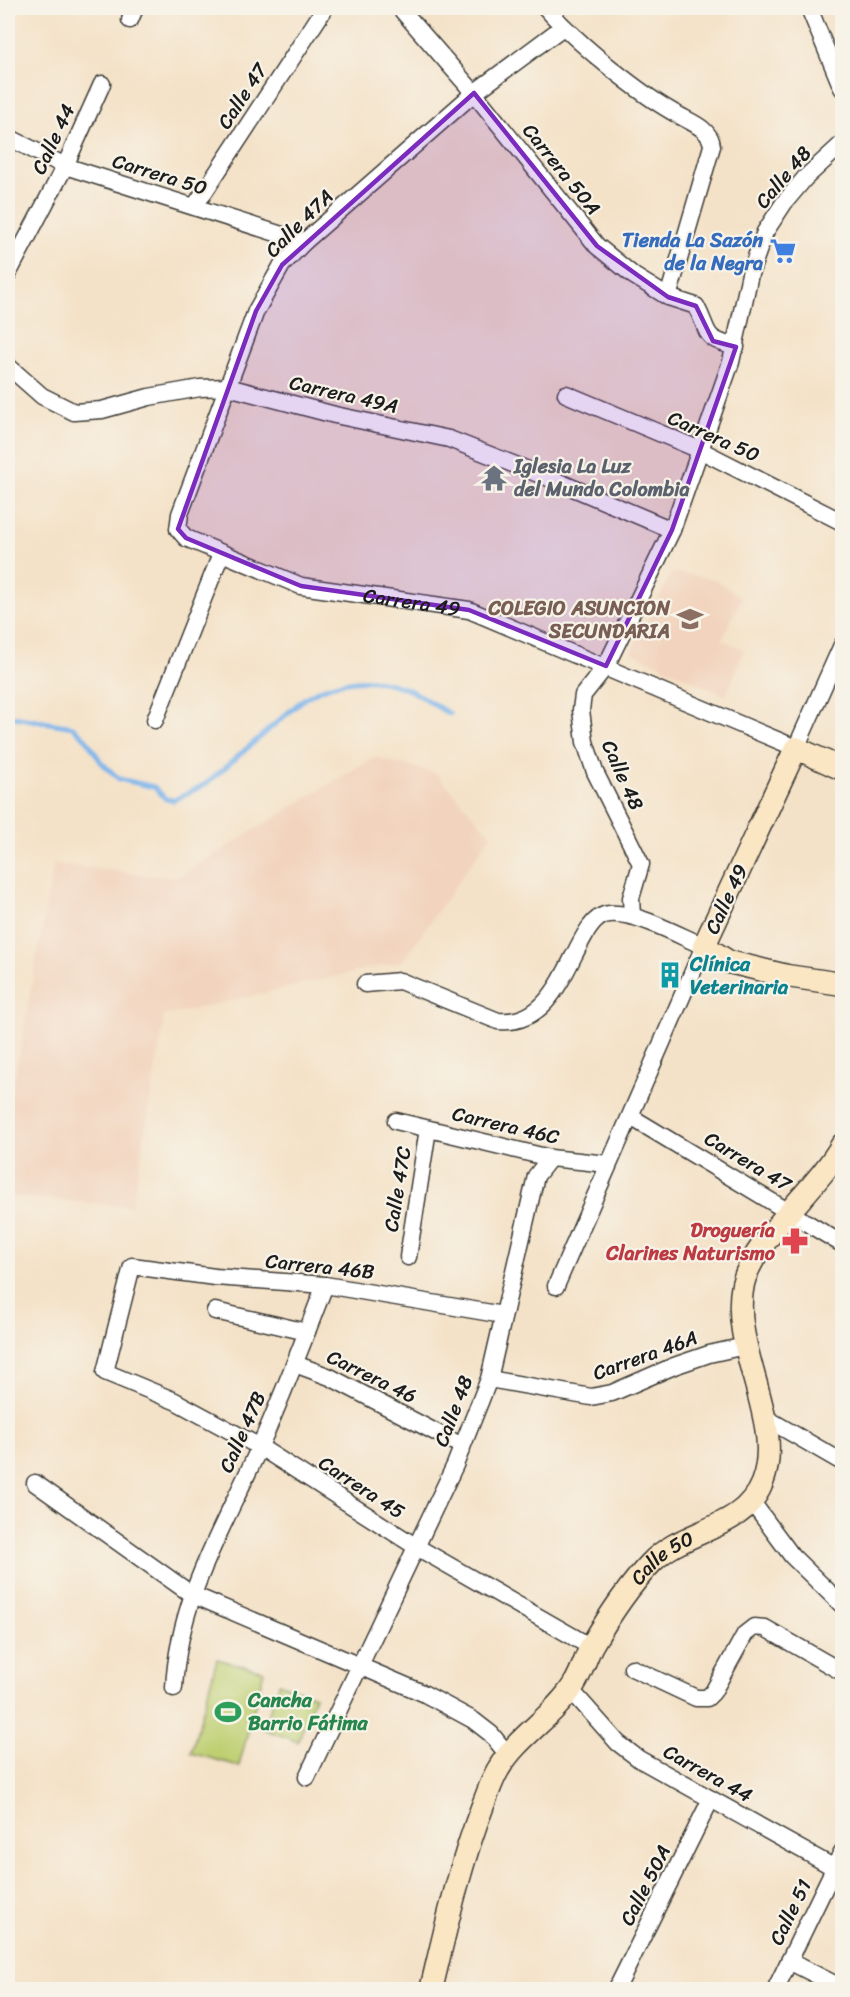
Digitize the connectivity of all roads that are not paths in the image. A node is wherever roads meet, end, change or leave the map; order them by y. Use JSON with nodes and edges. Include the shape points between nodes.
{"nodes":[{"id":1,"x":325,"y":8,"type":"edge"},
{"id":2,"x":400,"y":8,"type":"edge"},
{"id":3,"x":546,"y":8,"type":"edge"},
{"id":4,"x":809,"y":8,"type":"edge"},
{"id":5,"x":563,"y":27,"type":"junction"},
{"id":6,"x":102,"y":84,"type":"dead end"},
{"id":7,"x":843,"y":88,"type":"edge"},
{"id":8,"x":474,"y":93,"type":"junction"},
{"id":9,"x":8,"y":137,"type":"edge"},
{"id":10,"x":843,"y":144,"type":"edge"},
{"id":11,"x":65,"y":166,"type":"junction"},
{"id":12,"x":195,"y":206,"type":"junction"},
{"id":13,"x":304,"y":242,"type":"junction"},
{"id":14,"x":8,"y":274,"type":"edge"},
{"id":15,"x":668,"y":297,"type":"junction"},
{"id":16,"x":736,"y":347,"type":"junction"},
{"id":17,"x":8,"y":366,"type":"edge"},
{"id":18,"x":228,"y":387,"type":"junction"},
{"id":19,"x":566,"y":394,"type":"dead end"},
{"id":20,"x":700,"y":450,"type":"junction"},
{"id":21,"x":843,"y":522,"type":"edge"},
{"id":22,"x":178,"y":529,"type":"joint"},
{"id":23,"x":672,"y":530,"type":"junction"},
{"id":24,"x":221,"y":554,"type":"junction"},
{"id":25,"x":843,"y":645,"type":"edge"},
{"id":26,"x":606,"y":666,"type":"junction"},
{"id":27,"x":155,"y":720,"type":"dead end"},
{"id":28,"x":796,"y":748,"type":"junction"},
{"id":29,"x":843,"y":769,"type":"edge"},
{"id":30,"x":632,"y":916,"type":"junction"},
{"id":31,"x":704,"y":946,"type":"junction"},
{"id":32,"x":365,"y":984,"type":"dead end"},
{"id":33,"x":843,"y":984,"type":"edge"},
{"id":34,"x":631,"y":1117,"type":"junction"},
{"id":35,"x":396,"y":1121,"type":"dead end"},
{"id":36,"x":428,"y":1129,"type":"junction"},
{"id":37,"x":843,"y":1146,"type":"edge"},
{"id":38,"x":549,"y":1158,"type":"junction"},
{"id":39,"x":608,"y":1164,"type":"junction"},
{"id":40,"x":791,"y":1212,"type":"junction"},
{"id":41,"x":843,"y":1244,"type":"edge"},
{"id":42,"x":408,"y":1257,"type":"dead end"},
{"id":43,"x":325,"y":1285,"type":"junction"},
{"id":44,"x":556,"y":1286,"type":"dead end"},
{"id":45,"x":215,"y":1311,"type":"dead end"},
{"id":46,"x":503,"y":1315,"type":"junction"},
{"id":47,"x":307,"y":1332,"type":"junction"},
{"id":48,"x":745,"y":1346,"type":"junction"},
{"id":49,"x":295,"y":1364,"type":"junction"},
{"id":50,"x":105,"y":1372,"type":"joint"},
{"id":51,"x":489,"y":1379,"type":"junction"},
{"id":52,"x":764,"y":1417,"type":"junction"},
{"id":53,"x":462,"y":1446,"type":"junction"},
{"id":54,"x":260,"y":1447,"type":"junction"},
{"id":55,"x":843,"y":1462,"type":"edge"},
{"id":56,"x":35,"y":1483,"type":"dead end"},
{"id":57,"x":752,"y":1502,"type":"junction"},
{"id":58,"x":415,"y":1546,"type":"junction"},
{"id":59,"x":191,"y":1594,"type":"junction"},
{"id":60,"x":843,"y":1605,"type":"edge"},
{"id":61,"x":591,"y":1647,"type":"junction"},
{"id":62,"x":359,"y":1667,"type":"junction"},
{"id":63,"x":632,"y":1668,"type":"dead end"},
{"id":64,"x":843,"y":1672,"type":"edge"},
{"id":65,"x":174,"y":1688,"type":"dead end"},
{"id":66,"x":571,"y":1690,"type":"junction"},
{"id":67,"x":508,"y":1755,"type":"junction"},
{"id":68,"x":307,"y":1777,"type":"dead end"},
{"id":69,"x":711,"y":1799,"type":"junction"},
{"id":70,"x":840,"y":1864,"type":"edge"},
{"id":71,"x":789,"y":1961,"type":"junction"},
{"id":72,"x":843,"y":1988,"type":"edge"},
{"id":73,"x":431,"y":1989,"type":"edge"},
{"id":74,"x":616,"y":1989,"type":"edge"},
{"id":75,"x":775,"y":1989,"type":"edge"}],
"edges":[{"from":1,"to":12,"type":"street","name":"Calle 47"},
{"from":2,"to":8,"type":"street","name":"Carrera 50A"},
{"from":3,"to":5,"type":"street"},
{"from":4,"to":7,"type":"street"},
{"from":5,"to":8,"type":"street","name":"Calle 47A"},
{"from":5,"to":15,"type":"street","via":[[711,139]]},
{"from":6,"to":11,"type":"street","name":"Calle 44"},
{"from":8,"to":13,"type":"street","name":"Calle 47A"},
{"from":8,"to":15,"type":"street","name":"Carrera 50A","via":[[597,246]]},
{"from":9,"to":11,"type":"street","name":"Carrera 50"},
{"from":10,"to":16,"type":"street","name":"Calle 48","via":[[791,195],[765,232],[750,274]]},
{"from":11,"to":12,"type":"street","name":"Carrera 50"},
{"from":11,"to":14,"type":"street","name":"Calle 44"},
{"from":12,"to":13,"type":"street","name":"Carrera 50"},
{"from":13,"to":18,"type":"street","name":"Calle 47A","via":[[282,265],[265,293]]},
{"from":15,"to":16,"type":"street","name":"Carrera 50A","via":[[696,306],[713,341]]},
{"from":16,"to":20,"type":"street","name":"Calle 48"},
{"from":17,"to":18,"type":"street","name":"Carrera 49A","via":[[42,396],[74,412],[102,410],[200,388]]},
{"from":18,"to":22,"type":"street","name":"Calle 47A","via":[[180,514]]},
{"from":18,"to":23,"type":"street","name":"Carrera 49A","via":[[449,439]]},
{"from":19,"to":20,"type":"street","name":"Carrera 50"},
{"from":20,"to":21,"type":"street","name":"Carrera 50"},
{"from":20,"to":23,"type":"street","name":"Calle 48"},
{"from":22,"to":24,"type":"street","name":"Carrera 49","via":[[186,538]]},
{"from":23,"to":26,"type":"street","name":"Calle 48"},
{"from":24,"to":26,"type":"street","name":"Carrera 49","via":[[301,586],[469,610]]},
{"from":24,"to":27,"type":"street"},
{"from":25,"to":28,"type":"street","name":"Calle 49"},
{"from":26,"to":28,"type":"street","name":"Carrera 49"},
{"from":26,"to":30,"type":"street","name":"Calle 48","via":[[583,695],[580,710],[595,772],[640,856],[631,898]]},
{"from":28,"to":29,"type":"street","name":"Carrera 49"},
{"from":28,"to":31,"type":"street","name":"Calle 49"},
{"from":30,"to":31,"type":"street"},
{"from":30,"to":32,"type":"street","via":[[608,913],[591,923],[549,999],[528,1016],[513,1022],[498,1021],[400,981]]},
{"from":31,"to":33,"type":"street","via":[[729,962]]},
{"from":31,"to":34,"type":"street","name":"Calle 49"},
{"from":34,"to":39,"type":"street","name":"Calle 49"},
{"from":34,"to":40,"type":"street","name":"Carrera 47"},
{"from":35,"to":36,"type":"street","name":"Carrera 46C"},
{"from":36,"to":38,"type":"street","name":"Carrera 46C"},
{"from":36,"to":42,"type":"street","name":"Calle 47C"},
{"from":37,"to":40,"type":"street","name":"Calle 50"},
{"from":38,"to":39,"type":"street","name":"Carrera 46C"},
{"from":38,"to":46,"type":"street","name":"Calle 48","via":[[536,1176]]},
{"from":39,"to":44,"type":"street","name":"Calle 49"},
{"from":40,"to":41,"type":"street","name":"Carrera 47"},
{"from":40,"to":48,"type":"street","name":"Calle 50","via":[[753,1260],[743,1284]]},
{"from":43,"to":46,"type":"street","name":"Carrera 46B"},
{"from":43,"to":47,"type":"street","name":"Calle 47B"},
{"from":43,"to":50,"type":"street","name":"Carrera 46B","via":[[132,1266]]},
{"from":45,"to":47,"type":"street"},
{"from":46,"to":51,"type":"street","name":"Calle 48"},
{"from":47,"to":49,"type":"street","name":"Calle 47B"},
{"from":48,"to":51,"type":"street","name":"Carrera 46A","via":[[709,1354],[612,1393],[591,1396]]},
{"from":48,"to":52,"type":"street","name":"Calle 50"},
{"from":49,"to":53,"type":"street","name":"Carrera 46","via":[[330,1377]]},
{"from":49,"to":54,"type":"street","name":"Calle 47B"},
{"from":50,"to":54,"type":"street","name":"Carrera 45","via":[[175,1401]]},
{"from":51,"to":53,"type":"street","name":"Calle 48"},
{"from":52,"to":55,"type":"street"},
{"from":52,"to":57,"type":"street","name":"Calle 50","via":[[767,1455],[763,1481]]},
{"from":53,"to":58,"type":"street","name":"Calle 48"},
{"from":54,"to":58,"type":"street","name":"Carrera 45"},
{"from":54,"to":59,"type":"street","name":"Calle 47B"},
{"from":56,"to":59,"type":"street"},
{"from":57,"to":60,"type":"street","via":[[792,1556]]},
{"from":57,"to":61,"type":"street","name":"Calle 50","via":[[734,1519],[688,1537],[659,1554],[632,1582]]},
{"from":58,"to":61,"type":"street","name":"Carrera 45"},
{"from":58,"to":62,"type":"street","name":"Calle 48"},
{"from":59,"to":62,"type":"street"},
{"from":59,"to":65,"type":"street","name":"Calle 47B","via":[[176,1653]]},
{"from":61,"to":66,"type":"street","name":"Calle 50"},
{"from":62,"to":67,"type":"street","via":[[423,1693],[473,1720]]},
{"from":62,"to":68,"type":"street","name":"Calle 48"},
{"from":63,"to":64,"type":"street","via":[[696,1698],[707,1698],[754,1627],[765,1628]]},
{"from":66,"to":67,"type":"street","name":"Calle 50"},
{"from":66,"to":69,"type":"street","name":"Carrera 44","via":[[618,1743]]},
{"from":67,"to":73,"type":"street","name":"Calle 50","via":[[498,1769],[476,1824]]},
{"from":69,"to":70,"type":"street","name":"Carrera 44"},
{"from":69,"to":74,"type":"street","name":"Calle 50A"},
{"from":70,"to":71,"type":"street","name":"Calle 51"},
{"from":71,"to":72,"type":"street"},
{"from":71,"to":75,"type":"street","name":"Calle 51"}]}
